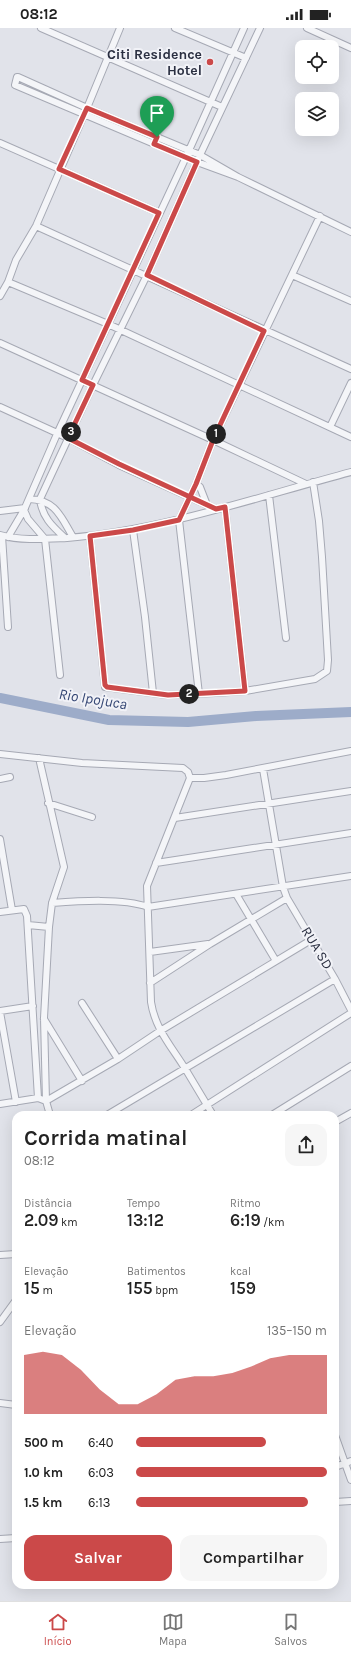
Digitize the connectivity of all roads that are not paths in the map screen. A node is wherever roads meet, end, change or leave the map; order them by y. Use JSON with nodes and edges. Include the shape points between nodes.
{"nodes":[{"id":1,"x":41,"y":28,"type":"edge"},
{"id":2,"x":120,"y":28,"type":"edge"},
{"id":3,"x":175,"y":28,"type":"edge"},
{"id":4,"x":244,"y":28,"type":"edge"},
{"id":5,"x":260,"y":28,"type":"edge"},
{"id":6,"x":307,"y":28,"type":"edge"},
{"id":7,"x":351,"y":48,"type":"edge"},
{"id":8,"x":233,"y":52,"type":"junction"},
{"id":9,"x":107,"y":58,"type":"junction"},
{"id":10,"x":246,"y":58,"type":"junction"},
{"id":11,"x":210,"y":101,"type":"junction"},
{"id":12,"x":222,"y":107,"type":"junction"},
{"id":13,"x":87,"y":108,"type":"junction"},
{"id":14,"x":84,"y":115,"type":"junction"},
{"id":15,"x":157,"y":137,"type":"junction"},
{"id":16,"x":0,"y":143,"type":"edge"},
{"id":17,"x":154,"y":144,"type":"junction"},
{"id":18,"x":189,"y":150,"type":"junction"},
{"id":19,"x":200,"y":155,"type":"junction"},
{"id":20,"x":186,"y":157,"type":"junction"},
{"id":21,"x":197,"y":162,"type":"junction"},
{"id":22,"x":59,"y":169,"type":"junction"},
{"id":23,"x":238,"y":177,"type":"junction"},
{"id":24,"x":159,"y":213,"type":"junction"},
{"id":25,"x":320,"y":216,"type":"junction"},
{"id":26,"x":36,"y":226,"type":"junction"},
{"id":27,"x":351,"y":232,"type":"edge"},
{"id":28,"x":134,"y":269,"type":"junction"},
{"id":29,"x":147,"y":275,"type":"junction"},
{"id":30,"x":292,"y":275,"type":"junction"},
{"id":31,"x":8,"y":282,"type":"junction"},
{"id":32,"x":0,"y":296,"type":"edge"},
{"id":33,"x":351,"y":301,"type":"edge"},
{"id":34,"x":108,"y":324,"type":"junction"},
{"id":35,"x":120,"y":329,"type":"junction"},
{"id":36,"x":264,"y":331,"type":"junction"},
{"id":37,"x":0,"y":343,"type":"edge"},
{"id":38,"x":351,"y":369,"type":"edge"},
{"id":39,"x":82,"y":380,"type":"junction"},
{"id":40,"x":351,"y":383,"type":"edge"},
{"id":41,"x":93,"y":385,"type":"junction"},
{"id":42,"x":239,"y":385,"type":"junction"},
{"id":43,"x":0,"y":407,"type":"edge"},
{"id":44,"x":330,"y":427,"type":"junction"},
{"id":45,"x":57,"y":434,"type":"junction"},
{"id":46,"x":351,"y":437,"type":"edge"},
{"id":47,"x":68,"y":438,"type":"junction"},
{"id":48,"x":213,"y":440,"type":"junction"},
{"id":49,"x":351,"y":472,"type":"edge"},
{"id":50,"x":313,"y":482,"type":"junction"},
{"id":51,"x":196,"y":484,"type":"junction"},
{"id":52,"x":306,"y":484,"type":"junction"},
{"id":53,"x":269,"y":495,"type":"junction"},
{"id":54,"x":189,"y":496,"type":"junction"},
{"id":55,"x":29,"y":499,"type":"junction"},
{"id":56,"x":40,"y":499,"type":"junction"},
{"id":57,"x":207,"y":505,"type":"junction"},
{"id":58,"x":225,"y":507,"type":"junction"},
{"id":59,"x":25,"y":509,"type":"junction"},
{"id":60,"x":216,"y":509,"type":"junction"},
{"id":61,"x":0,"y":511,"type":"edge"},
{"id":62,"x":179,"y":520,"type":"junction"},
{"id":63,"x":133,"y":530,"type":"junction"},
{"id":64,"x":3,"y":536,"type":"edge"},
{"id":65,"x":90,"y":536,"type":"junction"},
{"id":66,"x":72,"y":537,"type":"junction"},
{"id":67,"x":65,"y":538,"type":"junction"},
{"id":68,"x":45,"y":540,"type":"junction"},
{"id":69,"x":8,"y":627,"type":"dead end"},
{"id":70,"x":286,"y":638,"type":"dead end"},
{"id":71,"x":60,"y":675,"type":"dead end"},
{"id":72,"x":245,"y":691,"type":"junction"},
{"id":73,"x":153,"y":693,"type":"junction"},
{"id":74,"x":199,"y":694,"type":"junction"},
{"id":75,"x":351,"y":751,"type":"edge"},
{"id":76,"x":0,"y":754,"type":"edge"},
{"id":77,"x":39,"y":758,"type":"junction"},
{"id":78,"x":263,"y":769,"type":"junction"},
{"id":79,"x":10,"y":777,"type":"dead end"},
{"id":80,"x":190,"y":778,"type":"junction"},
{"id":81,"x":0,"y":779,"type":"edge"},
{"id":82,"x":351,"y":791,"type":"edge"},
{"id":83,"x":48,"y":803,"type":"junction"},
{"id":84,"x":269,"y":804,"type":"junction"},
{"id":85,"x":92,"y":817,"type":"dead end"},
{"id":86,"x":175,"y":818,"type":"junction"},
{"id":87,"x":351,"y":833,"type":"edge"},
{"id":88,"x":0,"y":838,"type":"edge"},
{"id":89,"x":276,"y":844,"type":"junction"},
{"id":90,"x":156,"y":863,"type":"junction"},
{"id":91,"x":351,"y":876,"type":"edge"},
{"id":92,"x":283,"y":887,"type":"junction"},
{"id":93,"x":236,"y":894,"type":"junction"},
{"id":94,"x":287,"y":898,"type":"junction"},
{"id":95,"x":52,"y":903,"type":"junction"},
{"id":96,"x":148,"y":907,"type":"junction"},
{"id":97,"x":12,"y":910,"type":"junction"},
{"id":98,"x":0,"y":912,"type":"edge"},
{"id":99,"x":251,"y":919,"type":"junction"},
{"id":100,"x":28,"y":925,"type":"junction"},
{"id":101,"x":49,"y":927,"type":"junction"},
{"id":102,"x":312,"y":940,"type":"junction"},
{"id":103,"x":210,"y":944,"type":"junction"},
{"id":104,"x":150,"y":952,"type":"junction"},
{"id":105,"x":276,"y":961,"type":"junction"},
{"id":106,"x":335,"y":979,"type":"junction"},
{"id":107,"x":150,"y":983,"type":"junction"},
{"id":108,"x":82,"y":1003,"type":"dead end"},
{"id":109,"x":33,"y":1006,"type":"junction"},
{"id":110,"x":351,"y":1010,"type":"edge"},
{"id":111,"x":0,"y":1012,"type":"edge"},
{"id":112,"x":351,"y":1013,"type":"edge"},
{"id":113,"x":44,"y":1018,"type":"junction"},
{"id":114,"x":160,"y":1031,"type":"junction"},
{"id":115,"x":118,"y":1059,"type":"junction"},
{"id":116,"x":351,"y":1066,"type":"edge"},
{"id":117,"x":186,"y":1069,"type":"junction"},
{"id":118,"x":82,"y":1081,"type":"junction"},
{"id":119,"x":38,"y":1098,"type":"junction"},
{"id":120,"x":46,"y":1101,"type":"junction"},
{"id":121,"x":16,"y":1102,"type":"junction"},
{"id":122,"x":0,"y":1104,"type":"edge"},
{"id":123,"x":207,"y":1106,"type":"junction"},
{"id":124,"x":49,"y":1111,"type":"edge"},
{"id":125,"x":114,"y":1111,"type":"edge"},
{"id":126,"x":198,"y":1111,"type":"edge"},
{"id":127,"x":210,"y":1111,"type":"edge"},
{"id":128,"x":278,"y":1111,"type":"edge"},
{"id":129,"x":351,"y":1112,"type":"edge"},
{"id":130,"x":339,"y":1120,"type":"edge"},
{"id":131,"x":12,"y":1254,"type":"edge"},
{"id":132,"x":0,"y":1255,"type":"edge"},
{"id":133,"x":12,"y":1306,"type":"edge"},
{"id":134,"x":0,"y":1322,"type":"edge"},
{"id":135,"x":0,"y":1403,"type":"edge"},
{"id":136,"x":12,"y":1404,"type":"edge"},
{"id":137,"x":339,"y":1443,"type":"edge"},
{"id":138,"x":348,"y":1462,"type":"edge"},
{"id":139,"x":351,"y":1480,"type":"edge"},
{"id":140,"x":351,"y":1501,"type":"edge"},
{"id":141,"x":339,"y":1502,"type":"edge"},
{"id":142,"x":12,"y":1538,"type":"edge"},
{"id":143,"x":0,"y":1539,"type":"edge"}],
"edges":[{"from":1,"to":9,"type":"street"},
{"from":2,"to":9,"type":"street"},
{"from":3,"to":8,"type":"street"},
{"from":4,"to":8,"type":"street"},
{"from":5,"to":10,"type":"street"},
{"from":6,"to":7,"type":"street"},
{"from":8,"to":10,"type":"street"},
{"from":8,"to":11,"type":"street"},
{"from":9,"to":11,"type":"street"},
{"from":9,"to":13,"type":"street"},
{"from":10,"to":12,"type":"street"},
{"from":11,"to":12,"type":"street"},
{"from":11,"to":18,"type":"street"},
{"from":12,"to":19,"type":"street"},
{"from":13,"to":14,"type":"street"},
{"from":13,"to":14,"type":"street","via":[[17,77],[15,85]]},
{"from":13,"to":15,"type":"street"},
{"from":14,"to":17,"type":"street"},
{"from":14,"to":22,"type":"street"},
{"from":15,"to":17,"type":"street"},
{"from":15,"to":18,"type":"street"},
{"from":16,"to":22,"type":"street"},
{"from":17,"to":20,"type":"street"},
{"from":18,"to":19,"type":"street"},
{"from":18,"to":20,"type":"street"},
{"from":19,"to":21,"type":"street"},
{"from":19,"to":23,"type":"street"},
{"from":20,"to":21,"type":"street"},
{"from":20,"to":24,"type":"street"},
{"from":21,"to":23,"type":"street"},
{"from":21,"to":29,"type":"street"},
{"from":22,"to":24,"type":"street"},
{"from":22,"to":26,"type":"street"},
{"from":23,"to":25,"type":"street"},
{"from":24,"to":28,"type":"street"},
{"from":25,"to":27,"type":"street"},
{"from":25,"to":30,"type":"street"},
{"from":26,"to":28,"type":"street"},
{"from":26,"to":31,"type":"street","via":[[16,260]]},
{"from":28,"to":29,"type":"street"},
{"from":28,"to":34,"type":"street"},
{"from":29,"to":35,"type":"street"},
{"from":29,"to":36,"type":"street"},
{"from":30,"to":33,"type":"street"},
{"from":30,"to":36,"type":"street"},
{"from":31,"to":32,"type":"street"},
{"from":31,"to":34,"type":"street"},
{"from":34,"to":35,"type":"street"},
{"from":34,"to":39,"type":"street"},
{"from":35,"to":41,"type":"street"},
{"from":35,"to":42,"type":"street"},
{"from":36,"to":38,"type":"street"},
{"from":36,"to":42,"type":"street"},
{"from":37,"to":39,"type":"street"},
{"from":39,"to":41,"type":"street"},
{"from":39,"to":45,"type":"street"},
{"from":40,"to":44,"type":"street"},
{"from":41,"to":47,"type":"street"},
{"from":41,"to":48,"type":"street"},
{"from":42,"to":44,"type":"street"},
{"from":42,"to":48,"type":"street"},
{"from":43,"to":45,"type":"street"},
{"from":44,"to":46,"type":"street"},
{"from":45,"to":47,"type":"street"},
{"from":45,"to":55,"type":"street"},
{"from":47,"to":54,"type":"street"},
{"from":47,"to":56,"type":"street"},
{"from":48,"to":51,"type":"street"},
{"from":48,"to":52,"type":"street"},
{"from":49,"to":50,"type":"street"},
{"from":50,"to":52,"type":"street"},
{"from":50,"to":72,"type":"street","via":[[322,557],[327,671],[315,679]]},
{"from":51,"to":54,"type":"street"},
{"from":51,"to":57,"type":"street","via":[[200,487]]},
{"from":52,"to":53,"type":"street"},
{"from":53,"to":58,"type":"street"},
{"from":53,"to":70,"type":"street"},
{"from":54,"to":57,"type":"street"},
{"from":54,"to":62,"type":"street"},
{"from":55,"to":56,"type":"street"},
{"from":55,"to":59,"type":"street"},
{"from":56,"to":66,"type":"street","via":[[57,510]]},
{"from":56,"to":67,"type":"street","via":[[46,519]]},
{"from":57,"to":60,"type":"street"},
{"from":58,"to":60,"type":"street"},
{"from":58,"to":72,"type":"street"},
{"from":59,"to":61,"type":"street"},
{"from":59,"to":64,"type":"street"},
{"from":59,"to":68,"type":"street","via":[[28,519]]},
{"from":60,"to":62,"type":"street"},
{"from":62,"to":63,"type":"street"},
{"from":62,"to":74,"type":"street"},
{"from":63,"to":65,"type":"street"},
{"from":63,"to":73,"type":"street"},
{"from":64,"to":68,"type":"street"},
{"from":64,"to":69,"type":"street"},
{"from":65,"to":66,"type":"street"},
{"from":65,"to":73,"type":"street","via":[[105,687]]},
{"from":66,"to":67,"type":"street"},
{"from":67,"to":68,"type":"street"},
{"from":68,"to":71,"type":"street"},
{"from":72,"to":74,"type":"street"},
{"from":73,"to":74,"type":"street"},
{"from":75,"to":78,"type":"street"},
{"from":76,"to":77,"type":"street"},
{"from":77,"to":80,"type":"street","via":[[183,768]]},
{"from":77,"to":83,"type":"street"},
{"from":78,"to":80,"type":"street"},
{"from":78,"to":84,"type":"street","name":"RUA SD"},
{"from":79,"to":81,"type":"street"},
{"from":80,"to":86,"type":"street"},
{"from":82,"to":84,"type":"street"},
{"from":83,"to":85,"type":"street"},
{"from":83,"to":95,"type":"street","via":[[64,867]]},
{"from":84,"to":86,"type":"street"},
{"from":84,"to":89,"type":"street","name":"RUA SD"},
{"from":86,"to":90,"type":"street"},
{"from":87,"to":89,"type":"street"},
{"from":88,"to":97,"type":"street"},
{"from":89,"to":90,"type":"street"},
{"from":89,"to":92,"type":"street","name":"RUA SD"},
{"from":90,"to":96,"type":"street","via":[[147,886]]},
{"from":91,"to":92,"type":"street"},
{"from":92,"to":93,"type":"street"},
{"from":92,"to":94,"type":"street","name":"RUA SD"},
{"from":93,"to":96,"type":"street"},
{"from":93,"to":99,"type":"street"},
{"from":94,"to":99,"type":"street"},
{"from":94,"to":102,"type":"street","name":"RUA SD"},
{"from":95,"to":96,"type":"street","via":[[83,901],[130,903]]},
{"from":95,"to":101,"type":"street"},
{"from":96,"to":104,"type":"street"},
{"from":97,"to":98,"type":"street"},
{"from":97,"to":100,"type":"street","via":[[24,908]]},
{"from":99,"to":103,"type":"street"},
{"from":99,"to":105,"type":"street"},
{"from":100,"to":101,"type":"street"},
{"from":100,"to":109,"type":"street"},
{"from":101,"to":113,"type":"street"},
{"from":102,"to":105,"type":"street"},
{"from":102,"to":106,"type":"street","name":"RUA SD"},
{"from":103,"to":104,"type":"street"},
{"from":103,"to":107,"type":"street"},
{"from":104,"to":107,"type":"street"},
{"from":105,"to":114,"type":"street"},
{"from":106,"to":110,"type":"street","name":"RUA SD"},
{"from":106,"to":117,"type":"street"},
{"from":107,"to":114,"type":"street","via":[[153,1015]]},
{"from":108,"to":115,"type":"street"},
{"from":109,"to":111,"type":"street"},
{"from":109,"to":119,"type":"street"},
{"from":111,"to":121,"type":"street"},
{"from":112,"to":123,"type":"street"},
{"from":113,"to":118,"type":"street"},
{"from":113,"to":120,"type":"street"},
{"from":114,"to":115,"type":"street"},
{"from":114,"to":117,"type":"street"},
{"from":115,"to":118,"type":"street"},
{"from":116,"to":128,"type":"street"},
{"from":117,"to":123,"type":"street"},
{"from":117,"to":125,"type":"street"},
{"from":118,"to":120,"type":"street"},
{"from":119,"to":120,"type":"street"},
{"from":119,"to":121,"type":"street"},
{"from":120,"to":124,"type":"street"},
{"from":121,"to":122,"type":"street"},
{"from":123,"to":126,"type":"street"},
{"from":123,"to":127,"type":"street"},
{"from":129,"to":130,"type":"street"},
{"from":131,"to":132,"type":"street"},
{"from":133,"to":134,"type":"street"},
{"from":135,"to":136,"type":"street"},
{"from":137,"to":138,"type":"street"},
{"from":138,"to":139,"type":"street"},
{"from":140,"to":141,"type":"street"},
{"from":142,"to":143,"type":"street"}]}
